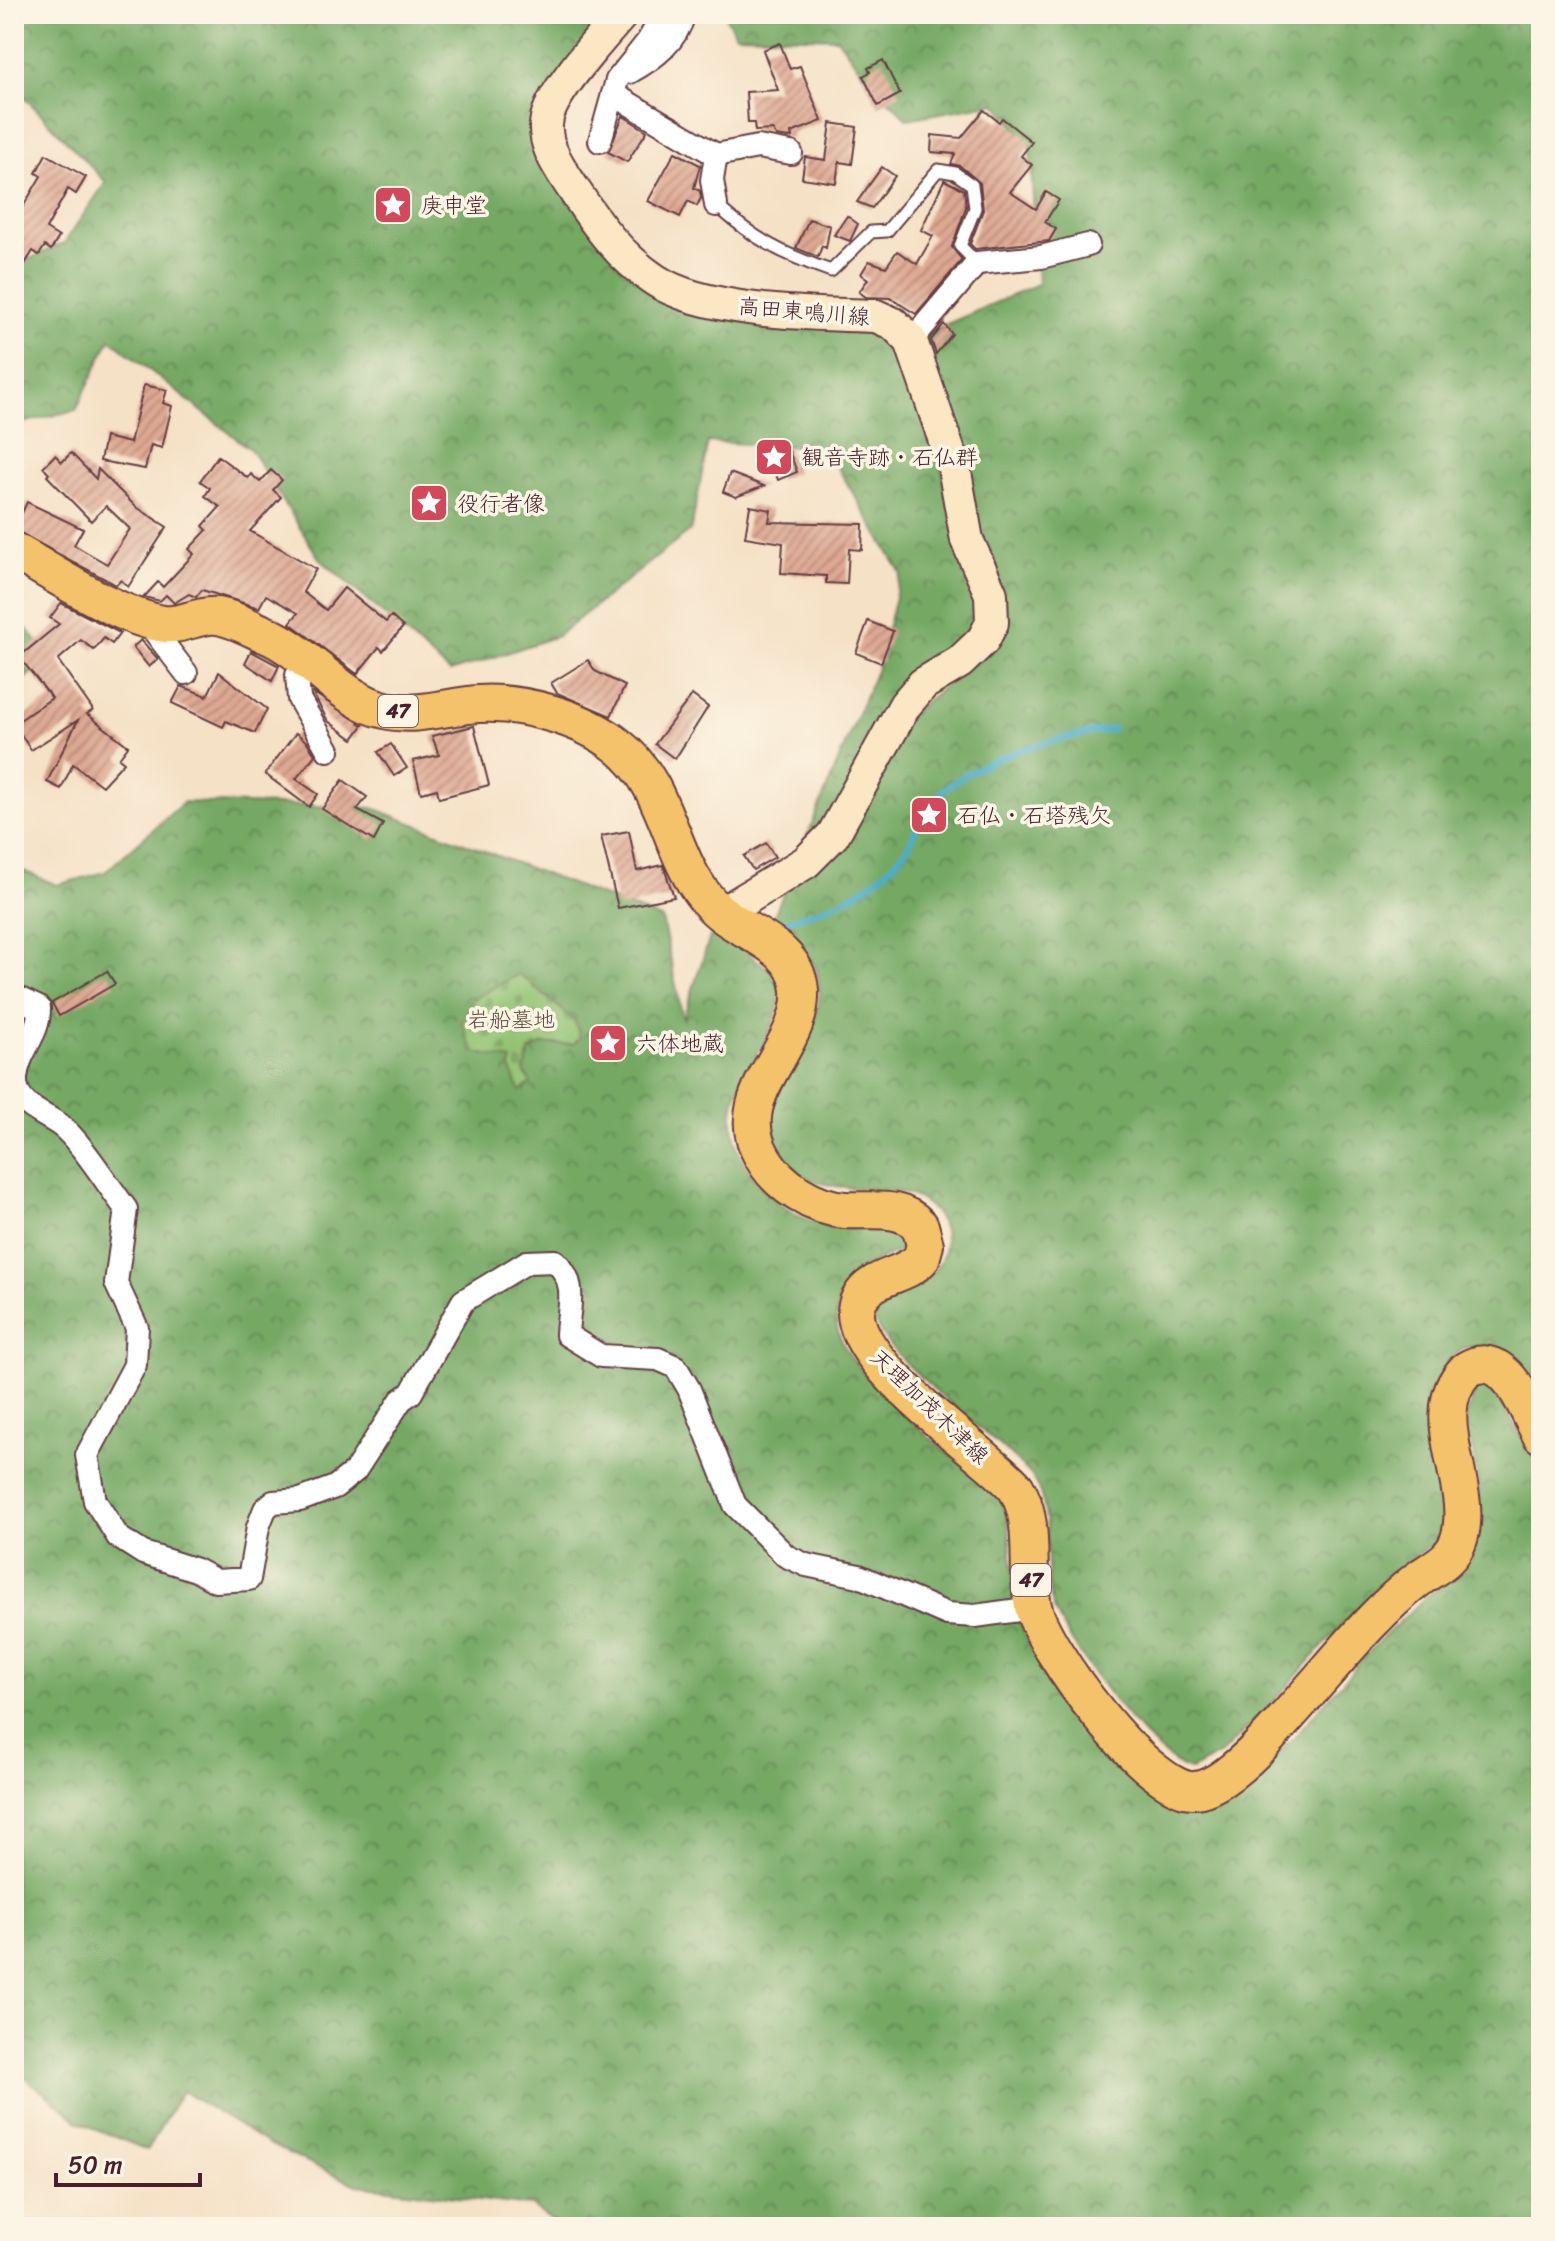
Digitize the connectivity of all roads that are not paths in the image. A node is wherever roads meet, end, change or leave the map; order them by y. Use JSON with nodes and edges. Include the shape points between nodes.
{"nodes":[{"id":1,"x":622,"y":14,"type":"edge"},
{"id":2,"x":664,"y":14,"type":"edge"},
{"id":3,"x":684,"y":14,"type":"edge"},
{"id":4,"x":615,"y":87,"type":"junction"},
{"id":5,"x":600,"y":141,"type":"dead end"},
{"id":6,"x":791,"y":153,"type":"dead end"},
{"id":7,"x":716,"y":155,"type":"junction"},
{"id":8,"x":716,"y":205,"type":"joint"},
{"id":9,"x":1088,"y":245,"type":"dead end"},
{"id":10,"x":977,"y":263,"type":"junction"},
{"id":11,"x":911,"y":341,"type":"junction"},
{"id":12,"x":14,"y":551,"type":"edge"},
{"id":13,"x":144,"y":618,"type":"junction"},
{"id":14,"x":309,"y":660,"type":"junction"},
{"id":15,"x":186,"y":673,"type":"dead end"},
{"id":16,"x":328,"y":750,"type":"dead end"},
{"id":17,"x":721,"y":914,"type":"junction"},
{"id":18,"x":14,"y":996,"type":"edge"},
{"id":19,"x":1541,"y":1435,"type":"edge"},
{"id":20,"x":1033,"y":1608,"type":"junction"}],
"edges":[{"from":1,"to":11,"type":"main road","name":"高田東鳴川線","via":[[589,52],[547,118],[548,148],[605,236],[657,281],[692,297],[876,316]]},
{"from":2,"to":4,"type":"street"},
{"from":3,"to":4,"type":"street","via":[[679,31],[654,59]]},
{"from":4,"to":5,"type":"street"},
{"from":4,"to":7,"type":"street"},
{"from":6,"to":7,"type":"street","via":[[758,147]]},
{"from":7,"to":8,"type":"street"},
{"from":8,"to":10,"type":"lane","via":[[750,235],[831,271],[871,232],[887,231],[938,170],[955,173],[972,185],[975,208],[960,246]]},
{"from":9,"to":10,"type":"street","via":[[1041,257]]},
{"from":10,"to":11,"type":"street"},
{"from":11,"to":17,"type":"main road","via":[[954,467],[967,540],[991,594],[992,623],[968,655],[923,684],[905,705],[833,835],[806,862]]},
{"from":12,"to":13,"type":"main road","name":"天理加茂木津線","number":"47"},
{"from":13,"to":14,"type":"main road","name":"天理加茂木津線","number":"47","via":[[168,625],[213,615],[271,637]]},
{"from":13,"to":15,"type":"street"},
{"from":14,"to":16,"type":"street","via":[[297,675],[299,699]]},
{"from":14,"to":17,"type":"main road","name":"天理加茂木津線","number":"47","via":[[358,699],[385,710],[415,713],[482,704],[537,711],[585,726],[618,746],[644,772],[692,880]]},
{"from":17,"to":20,"type":"main road","name":"天理加茂木津線","number":"47","via":[[779,951],[794,966],[799,984],[797,1014],[754,1102],[757,1148],[781,1181],[807,1198],[846,1210],[897,1211],[920,1226],[925,1245],[921,1259],[868,1288],[856,1305],[857,1330],[882,1367],[1016,1488],[1027,1515]]},
{"from":18,"to":20,"type":"street","via":[[39,1008],[40,1024],[15,1079],[19,1097],[62,1126],[126,1209],[115,1268],[116,1283],[137,1328],[135,1365],[87,1455],[95,1501],[118,1537],[143,1553],[216,1581],[249,1579],[265,1509],[273,1502],[300,1500],[335,1487],[355,1471],[401,1400],[411,1393],[463,1301],[527,1262],[555,1261],[570,1280],[567,1335],[601,1356],[658,1359],[676,1367],[735,1505],[786,1556],[859,1576],[947,1614]]},
{"from":19,"to":20,"type":"main road","name":"天理加茂木津線","number":"47","via":[[1522,1396],[1498,1367],[1479,1364],[1462,1375],[1448,1418],[1463,1521],[1454,1551],[1365,1629],[1234,1769],[1207,1787],[1178,1788],[1145,1764],[1098,1714]]}]}
